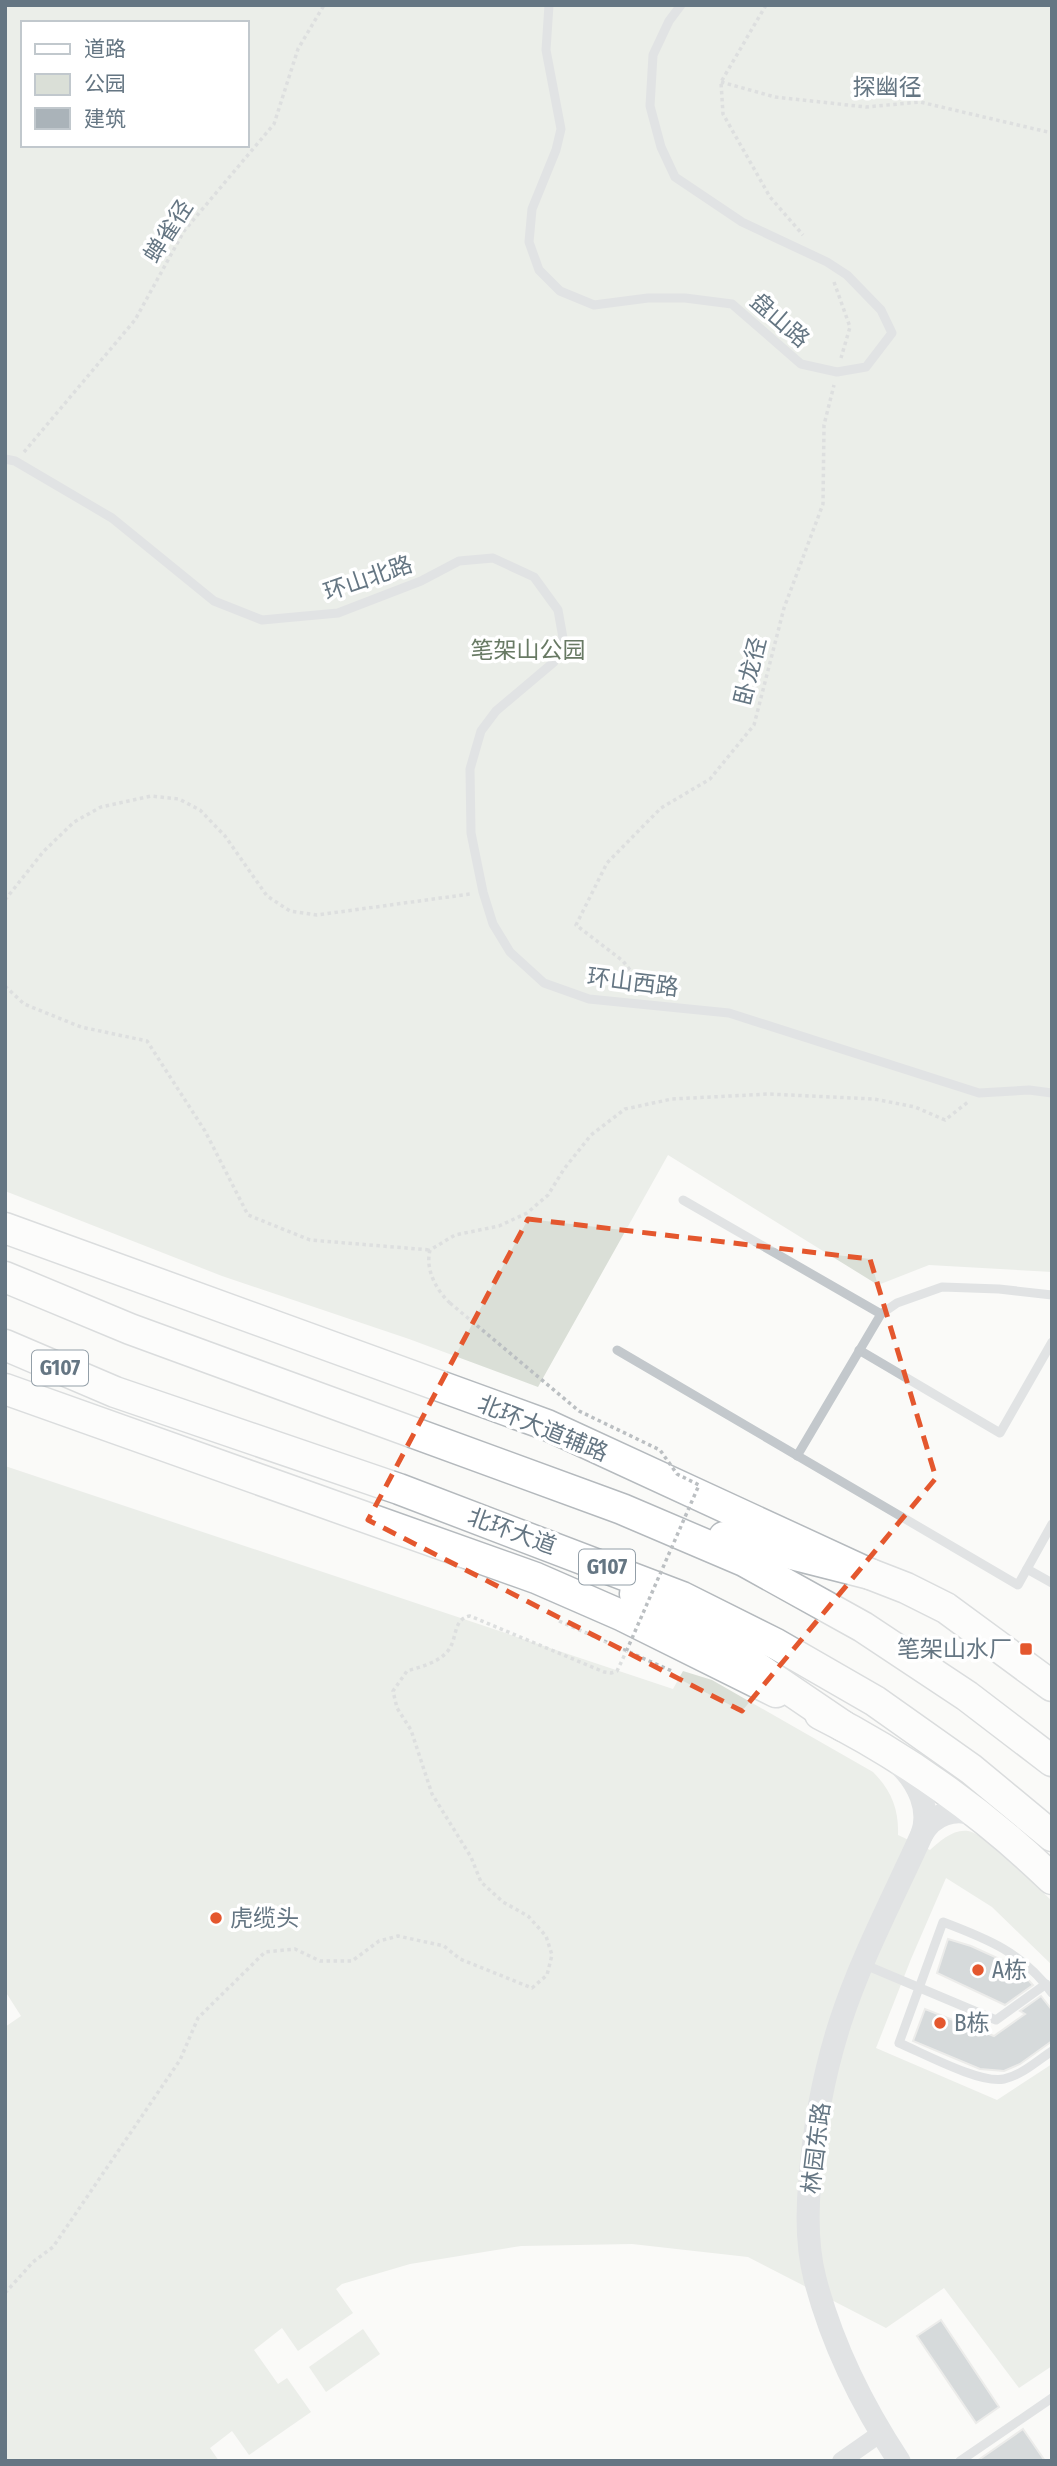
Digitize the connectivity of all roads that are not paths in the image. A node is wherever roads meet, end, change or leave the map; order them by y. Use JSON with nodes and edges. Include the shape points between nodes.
{"nodes":[{"id":1,"x":549,"y":5,"type":"edge"},
{"id":2,"x":681,"y":5,"type":"edge"},
{"id":3,"x":5,"y":458,"type":"edge"},
{"id":4,"x":558,"y":610,"type":"joint"},
{"id":5,"x":1052,"y":1093,"type":"edge"},
{"id":6,"x":683,"y":1200,"type":"dead end"},
{"id":7,"x":5,"y":1227,"type":"edge"},
{"id":8,"x":5,"y":1277,"type":"edge"},
{"id":9,"x":1052,"y":1295,"type":"edge"},
{"id":10,"x":881,"y":1314,"type":"junction"},
{"id":11,"x":1052,"y":1342,"type":"edge"},
{"id":12,"x":5,"y":1345,"type":"edge"},
{"id":13,"x":617,"y":1350,"type":"dead end"},
{"id":14,"x":859,"y":1350,"type":"junction"},
{"id":15,"x":5,"y":1365,"type":"edge"},
{"id":16,"x":5,"y":1388,"type":"edge"},
{"id":17,"x":115,"y":1392,"type":"junction"},
{"id":18,"x":797,"y":1456,"type":"junction"},
{"id":19,"x":622,"y":1509,"type":"junction"},
{"id":20,"x":1052,"y":1524,"type":"edge"},
{"id":21,"x":536,"y":1540,"type":"junction"},
{"id":22,"x":1027,"y":1569,"type":"junction"},
{"id":23,"x":870,"y":1574,"type":"junction"},
{"id":24,"x":1052,"y":1583,"type":"edge"},
{"id":25,"x":1052,"y":1686,"type":"edge"},
{"id":26,"x":843,"y":1726,"type":"junction"},
{"id":27,"x":890,"y":1755,"type":"junction"},
{"id":28,"x":1052,"y":1761,"type":"edge"},
{"id":29,"x":976,"y":1815,"type":"junction"},
{"id":30,"x":922,"y":1834,"type":"junction"},
{"id":31,"x":1052,"y":1836,"type":"edge"},
{"id":32,"x":1015,"y":1846,"type":"junction"},
{"id":33,"x":1052,"y":1866,"type":"edge"},
{"id":34,"x":1052,"y":1879,"type":"edge"},
{"id":35,"x":863,"y":1964,"type":"junction"},
{"id":36,"x":921,"y":1988,"type":"junction"},
{"id":37,"x":1049,"y":1989,"type":"edge"},
{"id":38,"x":1052,"y":2051,"type":"edge"},
{"id":39,"x":1052,"y":2398,"type":"edge"},
{"id":40,"x":881,"y":2433,"type":"junction"},
{"id":41,"x":841,"y":2461,"type":"edge"},
{"id":42,"x":899,"y":2461,"type":"edge"},
{"id":43,"x":960,"y":2461,"type":"edge"}],
"edges":[{"from":1,"to":2,"type":"lane","name":"盘山路","via":[[546,50],[561,129],[532,209],[529,242],[539,270],[560,291],[594,305],[648,298],[732,304],[801,365],[837,372],[866,367],[892,333],[868,295],[827,262],[742,222],[675,177],[649,106],[653,55]]},
{"from":3,"to":4,"type":"lane","name":"环山北路","via":[[112,518],[214,601],[262,620],[338,613],[459,561],[493,558],[534,577]]},
{"from":4,"to":5,"type":"lane","name":"环山西路","via":[[563,638],[554,662],[496,710],[481,732],[470,769],[471,833],[483,892],[493,924],[510,952],[544,983],[589,999],[729,1013],[979,1093]]},
{"from":6,"to":10,"type":"lane"},
{"from":7,"to":23,"type":"main road","name":"北环大道辅路","via":[[547,1425]]},
{"from":8,"to":19,"type":"main road","number":"G107","via":[[130,1329]]},
{"from":9,"to":10,"type":"lane","via":[[943,1287],[897,1303]]},
{"from":10,"to":14,"type":"lane"},
{"from":11,"to":14,"type":"lane","via":[[1000,1433]]},
{"from":12,"to":17,"type":"main road","name":"北环大道","number":"G107"},
{"from":13,"to":18,"type":"lane"},
{"from":14,"to":18,"type":"lane"},
{"from":15,"to":17,"type":"main road"},
{"from":16,"to":26,"type":"main road","via":[[536,1578],[623,1616]]},
{"from":17,"to":21,"type":"main road","name":"北环大道","number":"G107"},
{"from":18,"to":22,"type":"lane","via":[[1018,1586]]},
{"from":19,"to":23,"type":"main road"},
{"from":19,"to":28,"type":"main road","number":"G107","via":[[744,1562],[863,1627],[967,1696]]},
{"from":20,"to":22,"type":"lane"},
{"from":21,"to":26,"type":"main road","via":[[727,1649]]},
{"from":21,"to":31,"type":"main road","name":"北环大道","number":"G107","via":[[682,1597],[825,1671],[927,1737]]},
{"from":22,"to":24,"type":"lane"},
{"from":23,"to":25,"type":"main road","name":"北环大道辅路","via":[[946,1608]]},
{"from":26,"to":27,"type":"main road"},
{"from":27,"to":29,"type":"main road"},
{"from":27,"to":30,"type":"street","name":"林园东路","via":[[908,1774],[923,1802]]},
{"from":29,"to":30,"type":"street","name":"林园东路","via":[[945,1814]]},
{"from":29,"to":32,"type":"main road"},
{"from":30,"to":35,"type":"street","name":"林园东路"},
{"from":32,"to":33,"type":"main road"},
{"from":32,"to":34,"type":"main road"},
{"from":35,"to":36,"type":"lane"},
{"from":35,"to":40,"type":"street","name":"林园东路","via":[[840,2024],[820,2105],[811,2169],[809,2234],[814,2277],[832,2330],[850,2377]]},
{"from":36,"to":37,"type":"lane","via":[[996,2020]]},
{"from":36,"to":37,"type":"lane","via":[[943,1922],[998,1945],[1024,1962]]},
{"from":36,"to":38,"type":"lane","via":[[899,2043],[991,2080],[1016,2075]]},
{"from":39,"to":43,"type":"lane"},
{"from":40,"to":41,"type":"street"},
{"from":40,"to":42,"type":"street","name":"林园东路"}]}
